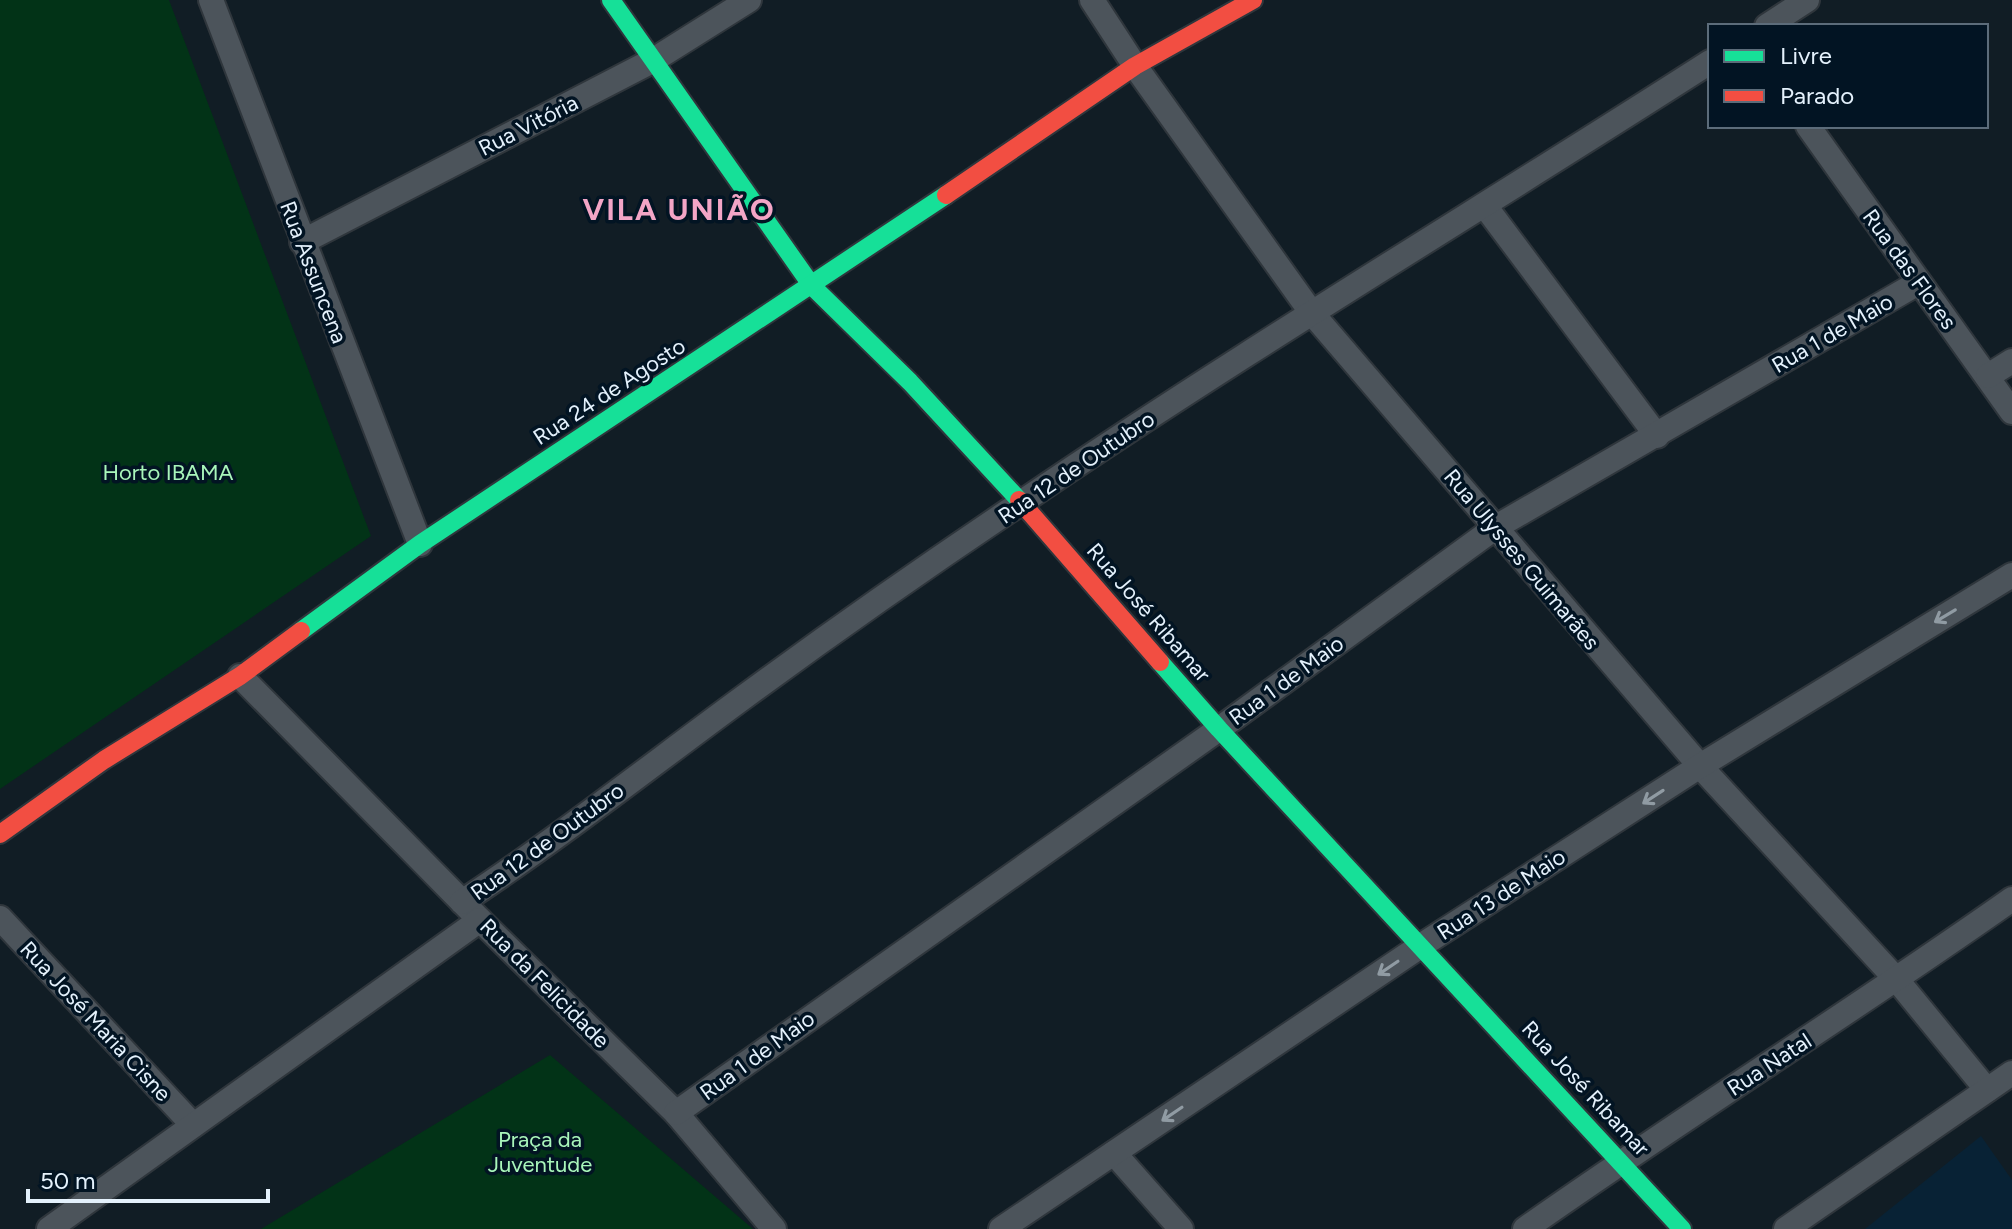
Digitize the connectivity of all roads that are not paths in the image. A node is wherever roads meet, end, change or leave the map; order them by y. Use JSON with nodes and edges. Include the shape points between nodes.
{"nodes":[{"id":1,"x":611,"y":0,"type":"edge"},
{"id":2,"x":749,"y":0,"type":"edge"},
{"id":3,"x":1092,"y":0,"type":"edge"},
{"id":4,"x":1253,"y":0,"type":"edge"},
{"id":5,"x":1807,"y":0,"type":"edge"},
{"id":6,"x":220,"y":4,"type":"edge"},
{"id":7,"x":1770,"y":24,"type":"edge"},
{"id":8,"x":652,"y":61,"type":"junction"},
{"id":9,"x":1708,"y":63,"type":"edge"},
{"id":10,"x":1135,"y":66,"type":"junction"},
{"id":11,"x":1809,"y":128,"type":"edge"},
{"id":12,"x":1485,"y":206,"type":"junction"},
{"id":13,"x":302,"y":242,"type":"junction"},
{"id":14,"x":1918,"y":283,"type":"junction"},
{"id":15,"x":812,"y":286,"type":"junction"},
{"id":16,"x":1311,"y":312,"type":"junction"},
{"id":17,"x":2012,"y":361,"type":"edge"},
{"id":18,"x":1988,"y":376,"type":"junction"},
{"id":19,"x":2012,"y":412,"type":"edge"},
{"id":20,"x":1657,"y":436,"type":"junction"},
{"id":21,"x":1021,"y":502,"type":"junction"},
{"id":22,"x":1496,"y":527,"type":"junction"},
{"id":23,"x":420,"y":544,"type":"junction"},
{"id":24,"x":2012,"y":575,"type":"edge"},
{"id":25,"x":240,"y":676,"type":"junction"},
{"id":26,"x":1219,"y":729,"type":"junction"},
{"id":27,"x":1700,"y":766,"type":"junction"},
{"id":28,"x":0,"y":834,"type":"edge"},
{"id":29,"x":2012,"y":899,"type":"edge"},
{"id":30,"x":462,"y":902,"type":"junction"},
{"id":31,"x":0,"y":918,"type":"edge"},
{"id":32,"x":480,"y":920,"type":"junction"},
{"id":33,"x":1419,"y":947,"type":"junction"},
{"id":34,"x":1897,"y":980,"type":"junction"},
{"id":35,"x":2012,"y":1073,"type":"edge"},
{"id":36,"x":1987,"y":1090,"type":"junction"},
{"id":37,"x":676,"y":1113,"type":"junction"},
{"id":38,"x":193,"y":1125,"type":"junction"},
{"id":39,"x":1114,"y":1153,"type":"junction"},
{"id":40,"x":1622,"y":1161,"type":"junction"},
{"id":41,"x":49,"y":1229,"type":"edge"},
{"id":42,"x":774,"y":1229,"type":"edge"},
{"id":43,"x":1001,"y":1229,"type":"edge"},
{"id":44,"x":1181,"y":1229,"type":"edge"},
{"id":45,"x":1525,"y":1229,"type":"edge"},
{"id":46,"x":1682,"y":1229,"type":"edge"},
{"id":47,"x":1786,"y":1229,"type":"edge"}],
"edges":[{"from":1,"to":8,"type":"street","name":"Rua José Ribamar"},
{"from":2,"to":8,"type":"street","name":"Rua Vitória"},
{"from":3,"to":10,"type":"street","name":"Rua Ulysses Guimarães"},
{"from":4,"to":10,"type":"street","name":"Rua 24 de Agosto"},
{"from":5,"to":7,"type":"street"},
{"from":6,"to":13,"type":"street","name":"Rua Assuncena"},
{"from":8,"to":13,"type":"street","name":"Rua Vitória"},
{"from":8,"to":15,"type":"street","name":"Rua José Ribamar"},
{"from":9,"to":12,"type":"street","name":"Rua 12 de Outubro"},
{"from":10,"to":15,"type":"street","name":"Rua 24 de Agosto"},
{"from":10,"to":16,"type":"street","name":"Rua Ulysses Guimarães"},
{"from":11,"to":14,"type":"street","name":"Rua das Flores"},
{"from":12,"to":16,"type":"street","name":"Rua 12 de Outubro"},
{"from":12,"to":20,"type":"street"},
{"from":13,"to":23,"type":"street","name":"Rua Assuncena"},
{"from":14,"to":18,"type":"street","name":"Rua das Flores"},
{"from":14,"to":20,"type":"street","name":"Rua 1 de Maio"},
{"from":15,"to":21,"type":"street","name":"Rua José Ribamar"},
{"from":15,"to":23,"type":"street","name":"Rua 24 de Agosto"},
{"from":16,"to":21,"type":"street","name":"Rua 12 de Outubro"},
{"from":16,"to":22,"type":"street","name":"Rua Ulysses Guimarães"},
{"from":17,"to":18,"type":"street"},
{"from":18,"to":19,"type":"street","name":"Rua das Flores"},
{"from":20,"to":22,"type":"street","name":"Rua 1 de Maio"},
{"from":21,"to":26,"type":"street","name":"Rua José Ribamar"},
{"from":21,"to":30,"type":"street","name":"Rua 12 de Outubro"},
{"from":22,"to":26,"type":"street","name":"Rua 1 de Maio"},
{"from":22,"to":27,"type":"street","name":"Rua Ulysses Guimarães"},
{"from":23,"to":25,"type":"street","name":"Rua 24 de Agosto"},
{"from":24,"to":27,"type":"street","name":"Rua 13 de Maio","one_way":true},
{"from":25,"to":28,"type":"street","name":"Rua 24 de Agosto","via":[[104,760]]},
{"from":25,"to":30,"type":"street","name":"Rua da Felicidade"},
{"from":26,"to":33,"type":"street","name":"Rua José Ribamar"},
{"from":26,"to":37,"type":"street","name":"Rua 1 de Maio"},
{"from":27,"to":33,"type":"street","name":"Rua 13 de Maio","one_way":true},
{"from":27,"to":34,"type":"street","name":"Rua Ulysses Guimarães"},
{"from":29,"to":34,"type":"street","name":"Rua Natal"},
{"from":30,"to":32,"type":"street","name":"Rua da Felicidade"},
{"from":31,"to":38,"type":"street","name":"Rua José Maria Cisne"},
{"from":32,"to":37,"type":"street","name":"Rua da Felicidade"},
{"from":32,"to":38,"type":"street","name":"Rua 12 de Outubro"},
{"from":33,"to":39,"type":"street","name":"Rua 13 de Maio","one_way":true},
{"from":33,"to":40,"type":"street","name":"Rua José Ribamar"},
{"from":34,"to":36,"type":"street","name":"Rua Ulysses Guimarães"},
{"from":34,"to":40,"type":"street","name":"Rua Natal"},
{"from":35,"to":36,"type":"street"},
{"from":36,"to":47,"type":"street"},
{"from":37,"to":42,"type":"street","name":"Rua da Felicidade"},
{"from":38,"to":41,"type":"street","name":"Rua 12 de Outubro"},
{"from":39,"to":43,"type":"street","name":"Rua 13 de Maio"},
{"from":39,"to":44,"type":"street"},
{"from":40,"to":45,"type":"street","name":"Rua Natal"},
{"from":40,"to":46,"type":"street","name":"Rua José Ribamar"}]}
